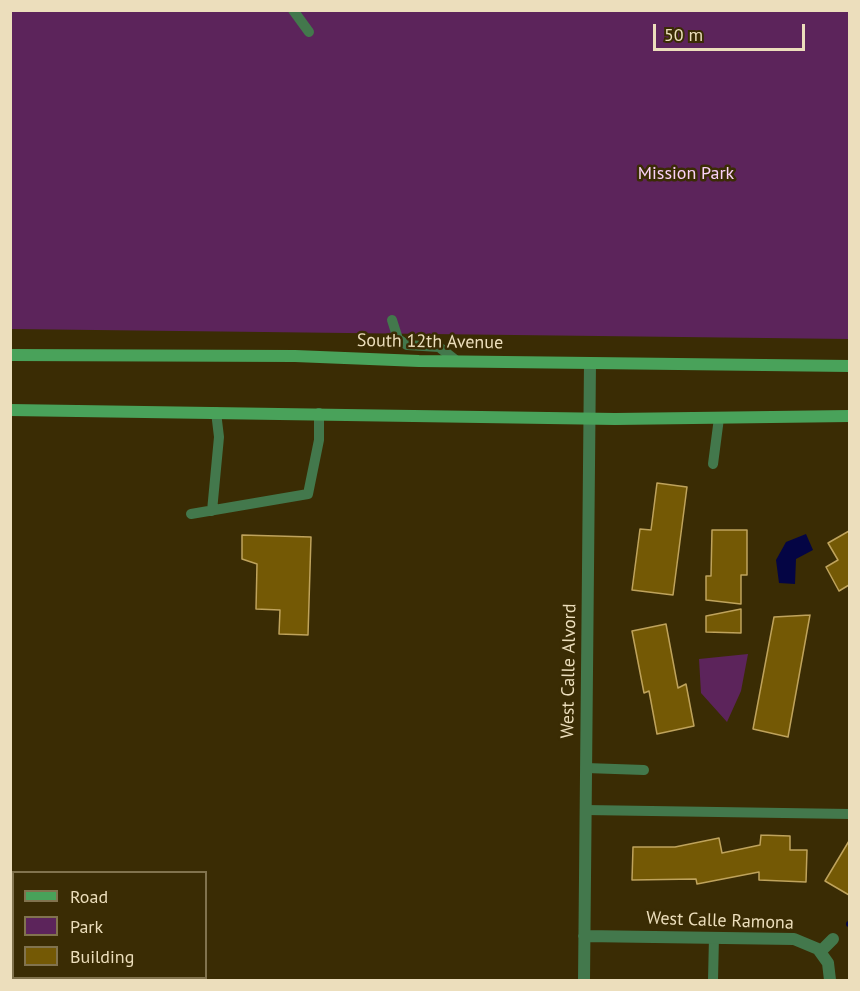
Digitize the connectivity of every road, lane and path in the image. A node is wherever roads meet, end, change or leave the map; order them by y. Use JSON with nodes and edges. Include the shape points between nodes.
{"nodes":[{"id":1,"x":293,"y":10,"type":"edge"},
{"id":2,"x":309,"y":32,"type":"dead end"},
{"id":3,"x":392,"y":320,"type":"dead end"},
{"id":4,"x":10,"y":355,"type":"edge"},
{"id":5,"x":458,"y":362,"type":"junction"},
{"id":6,"x":590,"y":363,"type":"junction"},
{"id":7,"x":849,"y":366,"type":"edge"},
{"id":8,"x":10,"y":410,"type":"edge"},
{"id":9,"x":216,"y":412,"type":"junction"},
{"id":10,"x":319,"y":413,"type":"junction"},
{"id":11,"x":849,"y":416,"type":"edge"},
{"id":12,"x":590,"y":418,"type":"junction"},
{"id":13,"x":718,"y":418,"type":"junction"},
{"id":14,"x":713,"y":464,"type":"dead end"},
{"id":15,"x":212,"y":511,"type":"junction"},
{"id":16,"x":191,"y":514,"type":"dead end"},
{"id":17,"x":586,"y":768,"type":"junction"},
{"id":18,"x":644,"y":770,"type":"dead end"},
{"id":19,"x":585,"y":810,"type":"junction"},
{"id":20,"x":849,"y":814,"type":"edge"},
{"id":21,"x":584,"y":936,"type":"junction"},
{"id":22,"x":714,"y":937,"type":"junction"},
{"id":23,"x":833,"y":939,"type":"dead end"},
{"id":24,"x":820,"y":952,"type":"junction"},
{"id":25,"x":584,"y":981,"type":"edge"},
{"id":26,"x":713,"y":981,"type":"edge"},
{"id":27,"x":830,"y":981,"type":"edge"}],
"edges":[{"from":1,"to":2,"type":"lane"},
{"from":3,"to":5,"type":"lane","via":[[398,339],[407,345],[439,347]]},
{"from":4,"to":5,"type":"main road","name":"South 12th Avenue","via":[[295,356]]},
{"from":5,"to":6,"type":"main road","name":"South 12th Avenue"},
{"from":6,"to":7,"type":"main road","name":"South 12th Avenue"},
{"from":6,"to":12,"type":"street","name":"West Calle Alvord"},
{"from":8,"to":9,"type":"main road"},
{"from":9,"to":10,"type":"main road"},
{"from":9,"to":15,"type":"lane","via":[[219,437]]},
{"from":10,"to":12,"type":"main road"},
{"from":10,"to":15,"type":"lane","via":[[319,440],[308,494]]},
{"from":11,"to":13,"type":"main road"},
{"from":12,"to":13,"type":"main road"},
{"from":12,"to":17,"type":"street","name":"West Calle Alvord"},
{"from":13,"to":14,"type":"lane"},
{"from":15,"to":16,"type":"lane"},
{"from":17,"to":18,"type":"lane"},
{"from":17,"to":19,"type":"street","name":"West Calle Alvord"},
{"from":19,"to":20,"type":"lane"},
{"from":19,"to":21,"type":"street","name":"West Calle Alvord"},
{"from":21,"to":22,"type":"street","name":"West Calle Ramona"},
{"from":21,"to":25,"type":"street","name":"West Calle Alvord"},
{"from":22,"to":24,"type":"street","name":"West Calle Ramona","via":[[781,937],[803,941]]},
{"from":22,"to":26,"type":"lane"},
{"from":23,"to":24,"type":"street"},
{"from":24,"to":27,"type":"street","via":[[828,963]]}]}
